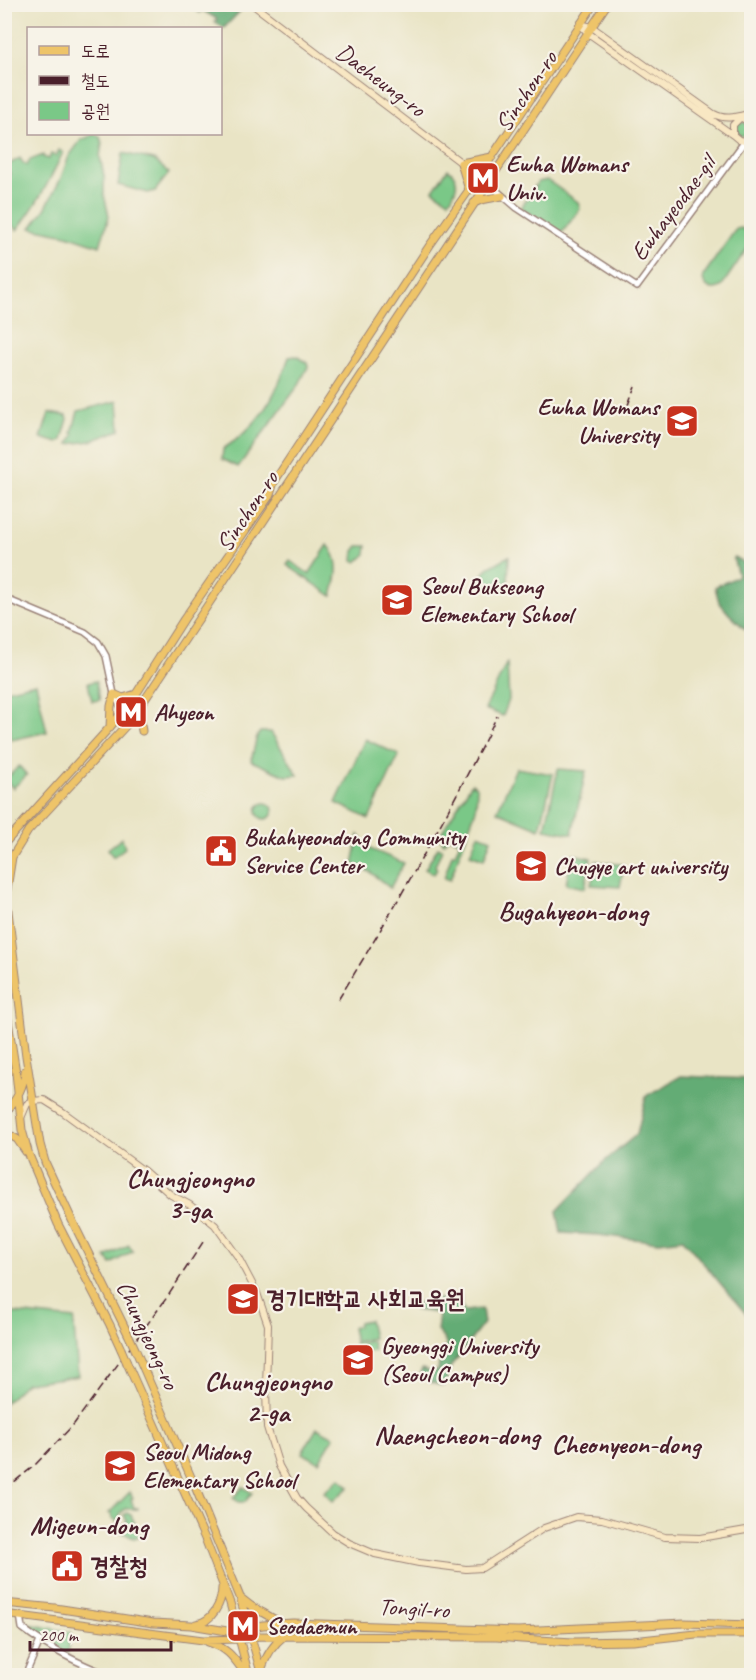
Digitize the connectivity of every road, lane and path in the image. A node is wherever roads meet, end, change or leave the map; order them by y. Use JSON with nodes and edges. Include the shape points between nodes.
{"nodes":[{"id":1,"x":252,"y":4,"type":"edge"},
{"id":2,"x":594,"y":4,"type":"edge"},
{"id":3,"x":607,"y":4,"type":"edge"},
{"id":4,"x":580,"y":24,"type":"junction"},
{"id":5,"x":590,"y":30,"type":"junction"},
{"id":6,"x":752,"y":113,"type":"edge"},
{"id":7,"x":740,"y":117,"type":"junction"},
{"id":8,"x":752,"y":126,"type":"edge"},
{"id":9,"x":733,"y":135,"type":"junction"},
{"id":10,"x":750,"y":137,"type":"edge"},
{"id":11,"x":492,"y":157,"type":"junction"},
{"id":12,"x":461,"y":163,"type":"junction"},
{"id":13,"x":479,"y":176,"type":"junction"},
{"id":14,"x":488,"y":183,"type":"junction"},
{"id":15,"x":469,"y":190,"type":"junction"},
{"id":16,"x":502,"y":196,"type":"junction"},
{"id":17,"x":474,"y":203,"type":"junction"},
{"id":18,"x":4,"y":598,"type":"edge"},
{"id":19,"x":114,"y":694,"type":"junction"},
{"id":20,"x":136,"y":694,"type":"junction"},
{"id":21,"x":139,"y":709,"type":"junction"},
{"id":22,"x":123,"y":711,"type":"junction"},
{"id":23,"x":110,"y":727,"type":"junction"},
{"id":24,"x":122,"y":729,"type":"junction"},
{"id":25,"x":4,"y":844,"type":"edge"},
{"id":26,"x":4,"y":886,"type":"edge"},
{"id":27,"x":6,"y":896,"type":"edge"},
{"id":28,"x":4,"y":995,"type":"edge"},
{"id":29,"x":11,"y":1043,"type":"junction"},
{"id":30,"x":26,"y":1056,"type":"junction"},
{"id":31,"x":4,"y":1073,"type":"edge"},
{"id":32,"x":18,"y":1096,"type":"junction"},
{"id":33,"x":32,"y":1101,"type":"junction"},
{"id":34,"x":4,"y":1114,"type":"edge"},
{"id":35,"x":21,"y":1119,"type":"junction"},
{"id":36,"x":4,"y":1132,"type":"edge"},
{"id":37,"x":29,"y":1155,"type":"junction"},
{"id":38,"x":752,"y":1528,"type":"edge"},
{"id":39,"x":222,"y":1582,"type":"junction"},
{"id":40,"x":240,"y":1597,"type":"junction"},
{"id":41,"x":4,"y":1603,"type":"edge"},
{"id":42,"x":55,"y":1608,"type":"junction"},
{"id":43,"x":4,"y":1614,"type":"edge"},
{"id":44,"x":20,"y":1615,"type":"junction"},
{"id":45,"x":54,"y":1620,"type":"junction"},
{"id":46,"x":283,"y":1624,"type":"junction"},
{"id":47,"x":191,"y":1625,"type":"junction"},
{"id":48,"x":749,"y":1625,"type":"edge"},
{"id":49,"x":250,"y":1627,"type":"junction"},
{"id":50,"x":238,"y":1629,"type":"junction"},
{"id":51,"x":749,"y":1634,"type":"edge"},
{"id":52,"x":285,"y":1636,"type":"junction"},
{"id":53,"x":252,"y":1637,"type":"junction"},
{"id":54,"x":240,"y":1639,"type":"junction"},
{"id":55,"x":203,"y":1640,"type":"junction"},
{"id":56,"x":40,"y":1641,"type":"junction"},
{"id":57,"x":262,"y":1673,"type":"edge"},
{"id":58,"x":25,"y":1676,"type":"edge"},
{"id":59,"x":111,"y":1676,"type":"edge"},
{"id":60,"x":248,"y":1676,"type":"edge"}],
"edges":[{"from":1,"to":12,"type":"main road","name":"Daeheung-ro"},
{"from":2,"to":4,"type":"main road","name":"Sinchon-ro"},
{"from":3,"to":5,"type":"main road","name":"Sinchon-ro"},
{"from":4,"to":5,"type":"main road"},
{"from":4,"to":11,"type":"main road","name":"Sinchon-ro"},
{"from":5,"to":7,"type":"main road","via":[[715,115]]},
{"from":5,"to":9,"type":"main road"},
{"from":5,"to":14,"type":"main road","name":"Sinchon-ro"},
{"from":6,"to":7,"type":"main road"},
{"from":7,"to":8,"type":"main road"},
{"from":7,"to":9,"type":"main road","via":[[733,125]]},
{"from":9,"to":10,"type":"main road","via":[[739,140]]},
{"from":10,"to":16,"type":"street","name":"Ewhayeodae-gil","via":[[637,287]]},
{"from":11,"to":12,"type":"main road"},
{"from":11,"to":13,"type":"main road","name":"Sinchon-ro"},
{"from":12,"to":13,"type":"main road","name":"Daeheung-ro"},
{"from":12,"to":15,"type":"main road"},
{"from":13,"to":14,"type":"main road","name":"Daeheung-ro"},
{"from":13,"to":15,"type":"main road","name":"Sinchon-ro"},
{"from":14,"to":16,"type":"street","name":"Ewhayeodae-gil"},
{"from":14,"to":17,"type":"main road","name":"Sinchon-ro"},
{"from":15,"to":20,"type":"main road","name":"Sinchon-ro"},
{"from":16,"to":17,"type":"main road"},
{"from":17,"to":21,"type":"main road","name":"Sinchon-ro"},
{"from":18,"to":19,"type":"street","via":[[92,636],[106,656]]},
{"from":19,"to":20,"type":"main road","via":[[123,698]]},
{"from":19,"to":22,"type":"street"},
{"from":19,"to":23,"type":"main road"},
{"from":20,"to":22,"type":"main road","name":"Sinchon-ro"},
{"from":21,"to":24,"type":"main road","name":"Sinchon-ro"},
{"from":21,"to":24,"type":"main road","via":[[140,729]]},
{"from":22,"to":23,"type":"main road","name":"Sinchon-ro"},
{"from":23,"to":25,"type":"main road","name":"Sinchon-ro"},
{"from":24,"to":27,"type":"main road","name":"Sinchon-ro","via":[[22,839],[12,857]]},
{"from":26,"to":27,"type":"main road"},
{"from":27,"to":30,"type":"main road","name":"Sinchon-ro"},
{"from":28,"to":29,"type":"main road"},
{"from":29,"to":31,"type":"main road"},
{"from":29,"to":32,"type":"main road"},
{"from":30,"to":32,"type":"main road"},
{"from":30,"to":33,"type":"main road","name":"Chungjeong-ro"},
{"from":32,"to":34,"type":"main road"},
{"from":32,"to":35,"type":"main road","name":"Chungjeong-ro"},
{"from":33,"to":35,"type":"main road"},
{"from":33,"to":38,"type":"main road","via":[[44,1100],[63,1112],[216,1225],[257,1293],[268,1325],[267,1427],[281,1472],[306,1508],[342,1539],[375,1554],[466,1569],[482,1568],[544,1528],[576,1517],[602,1519],[665,1537],[700,1538]]},
{"from":33,"to":40,"type":"main road","name":"Chungjeong-ro","bridge":true,"via":[[45,1162],[136,1351]]},
{"from":35,"to":37,"type":"main road","name":"Chungjeong-ro"},
{"from":36,"to":37,"type":"main road","via":[[17,1139]]},
{"from":37,"to":39,"type":"main road","name":"Chungjeong-ro","bridge":true,"via":[[62,1232],[128,1363]]},
{"from":39,"to":47,"type":"main road","via":[[222,1596],[214,1611],[202,1623]]},
{"from":39,"to":50,"type":"main road","name":"Chungjeong-ro"},
{"from":40,"to":46,"type":"main road"},
{"from":40,"to":49,"type":"main road","name":"Chungjeong-ro"},
{"from":41,"to":42,"type":"main road","name":"Tongil-ro"},
{"from":42,"to":45,"type":"main road"},
{"from":42,"to":47,"type":"main road","name":"Tongil-ro"},
{"from":43,"to":44,"type":"main road","name":"Tongil-ro"},
{"from":44,"to":45,"type":"main road","name":"Tongil-ro"},
{"from":44,"to":56,"type":"street","via":[[22,1628]]},
{"from":45,"to":55,"type":"main road","name":"Tongil-ro"},
{"from":46,"to":48,"type":"main road","name":"Tongil-ro","via":[[518,1631],[684,1623]]},
{"from":46,"to":49,"type":"main road","name":"Tongil-ro"},
{"from":47,"to":50,"type":"main road","name":"Tongil-ro"},
{"from":48,"to":51,"type":"main road"},
{"from":49,"to":50,"type":"main road","name":"Tongil-ro"},
{"from":49,"to":53,"type":"main road","name":"Chungjeong-ro"},
{"from":50,"to":54,"type":"main road","name":"Chungjeong-ro"},
{"from":51,"to":52,"type":"main road","name":"Tongil-ro","via":[[573,1642],[497,1636]]},
{"from":52,"to":53,"type":"main road","name":"Tongil-ro"},
{"from":52,"to":57,"type":"main road","via":[[267,1655]]},
{"from":53,"to":54,"type":"main road","name":"Tongil-ro"},
{"from":53,"to":57,"type":"main road","name":"Chungjeong-ro"},
{"from":54,"to":55,"type":"main road","name":"Tongil-ro"},
{"from":54,"to":60,"type":"main road","name":"Chungjeong-ro"},
{"from":55,"to":60,"type":"main road","via":[[230,1653]]},
{"from":56,"to":58,"type":"street"},
{"from":56,"to":59,"type":"street"}]}
